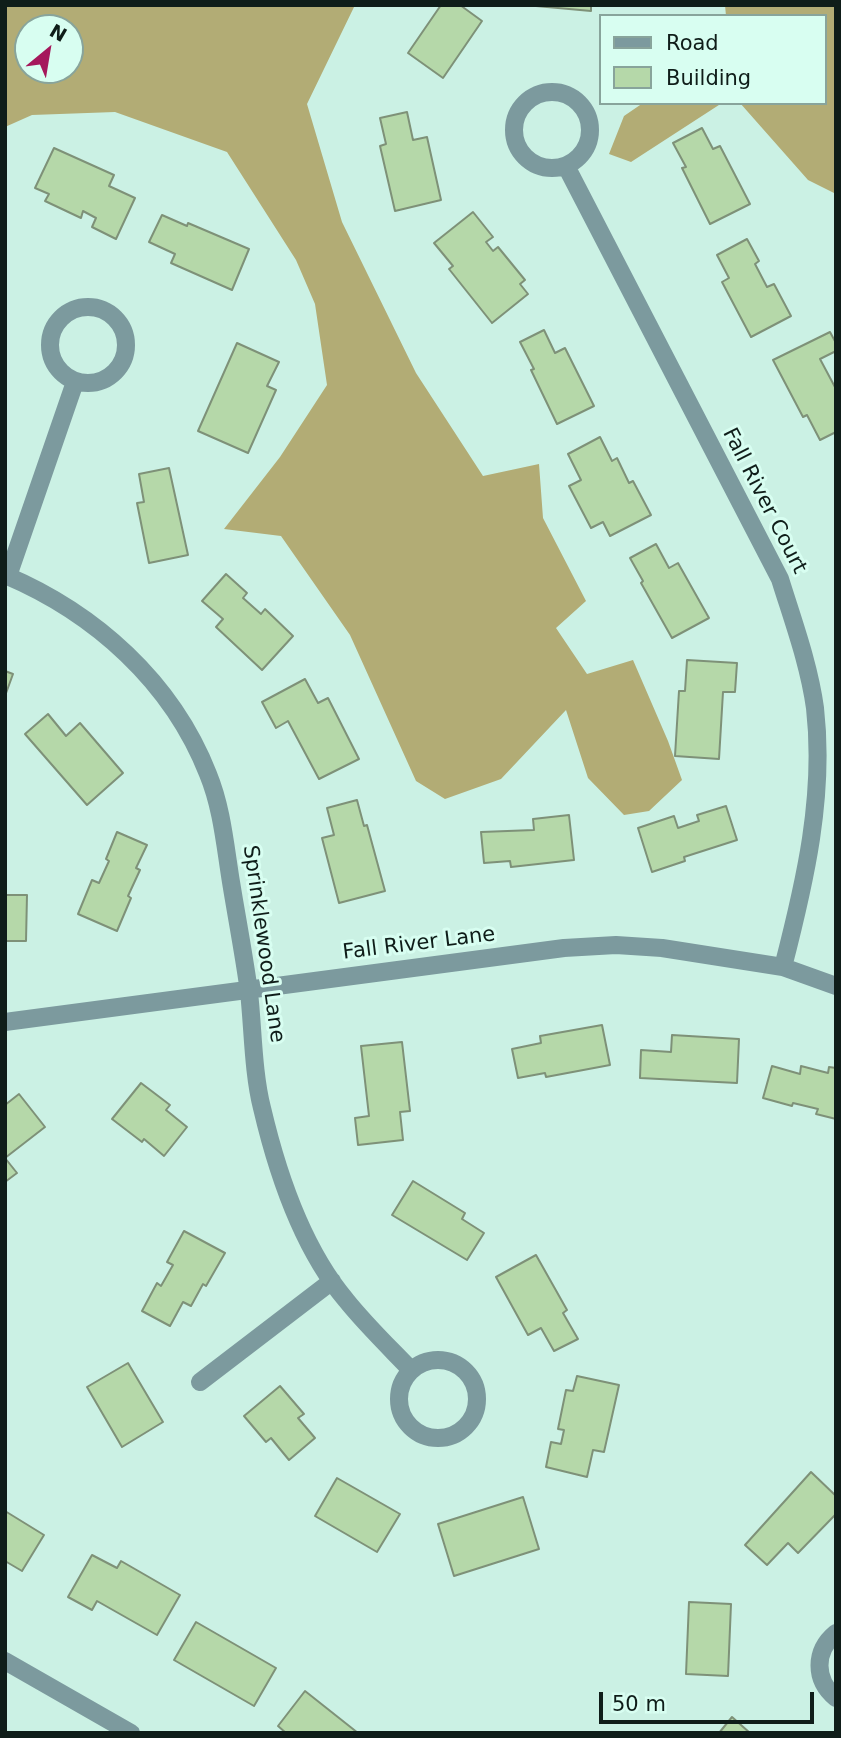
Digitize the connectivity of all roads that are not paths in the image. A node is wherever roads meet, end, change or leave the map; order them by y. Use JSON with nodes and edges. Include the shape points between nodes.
{"nodes":[{"id":1,"x":566,"y":166,"type":"junction"},
{"id":2,"x":75,"y":382,"type":"junction"},
{"id":3,"x":7,"y":576,"type":"edge"},
{"id":4,"x":783,"y":967,"type":"junction"},
{"id":5,"x":836,"y":986,"type":"edge"},
{"id":6,"x":248,"y":989,"type":"junction"},
{"id":7,"x":5,"y":1022,"type":"edge"},
{"id":8,"x":332,"y":1281,"type":"junction"},
{"id":9,"x":411,"y":1370,"type":"junction"},
{"id":10,"x":200,"y":1381,"type":"dead end"},
{"id":11,"x":836,"y":1633,"type":"edge"},
{"id":12,"x":5,"y":1661,"type":"edge"},
{"id":13,"x":836,"y":1698,"type":"edge"},
{"id":14,"x":131,"y":1733,"type":"edge"}],
"edges":[{"from":1,"to":1,"type":"street","via":[[577,160],[589,140],[588,116],[572,97],[537,94],[514,121],[516,145],[531,163],[542,168]]},
{"from":1,"to":4,"type":"street","name":"Fall River Court","via":[[780,579],[800,642],[814,706],[817,805],[804,888]]},
{"from":2,"to":2,"type":"street","via":[[102,382],[114,375],[127,352],[122,326],[102,309],[75,309],[55,326],[50,339],[55,365]]},
{"from":2,"to":3,"type":"street"},
{"from":3,"to":6,"type":"street","name":"Sprinklewood Lane","via":[[90,622],[119,646],[172,704],[208,773],[223,825]]},
{"from":4,"to":5,"type":"street","name":"Fall River Lane"},
{"from":4,"to":6,"type":"street","name":"Fall River Lane","via":[[616,945]]},
{"from":6,"to":7,"type":"street","name":"Fall River Lane"},
{"from":6,"to":8,"type":"street","name":"Sprinklewood Lane","via":[[261,1105],[294,1209]]},
{"from":8,"to":9,"type":"street","name":"Sprinklewood Lane"},
{"from":8,"to":10,"type":"street"},
{"from":9,"to":9,"type":"street","via":[[399,1395],[405,1421],[427,1437],[454,1435],[466,1427],[478,1403],[471,1377],[461,1367],[435,1359]]},
{"from":11,"to":13,"type":"street","via":[[828,1640],[819,1663],[825,1687]]},
{"from":12,"to":14,"type":"street"}]}
